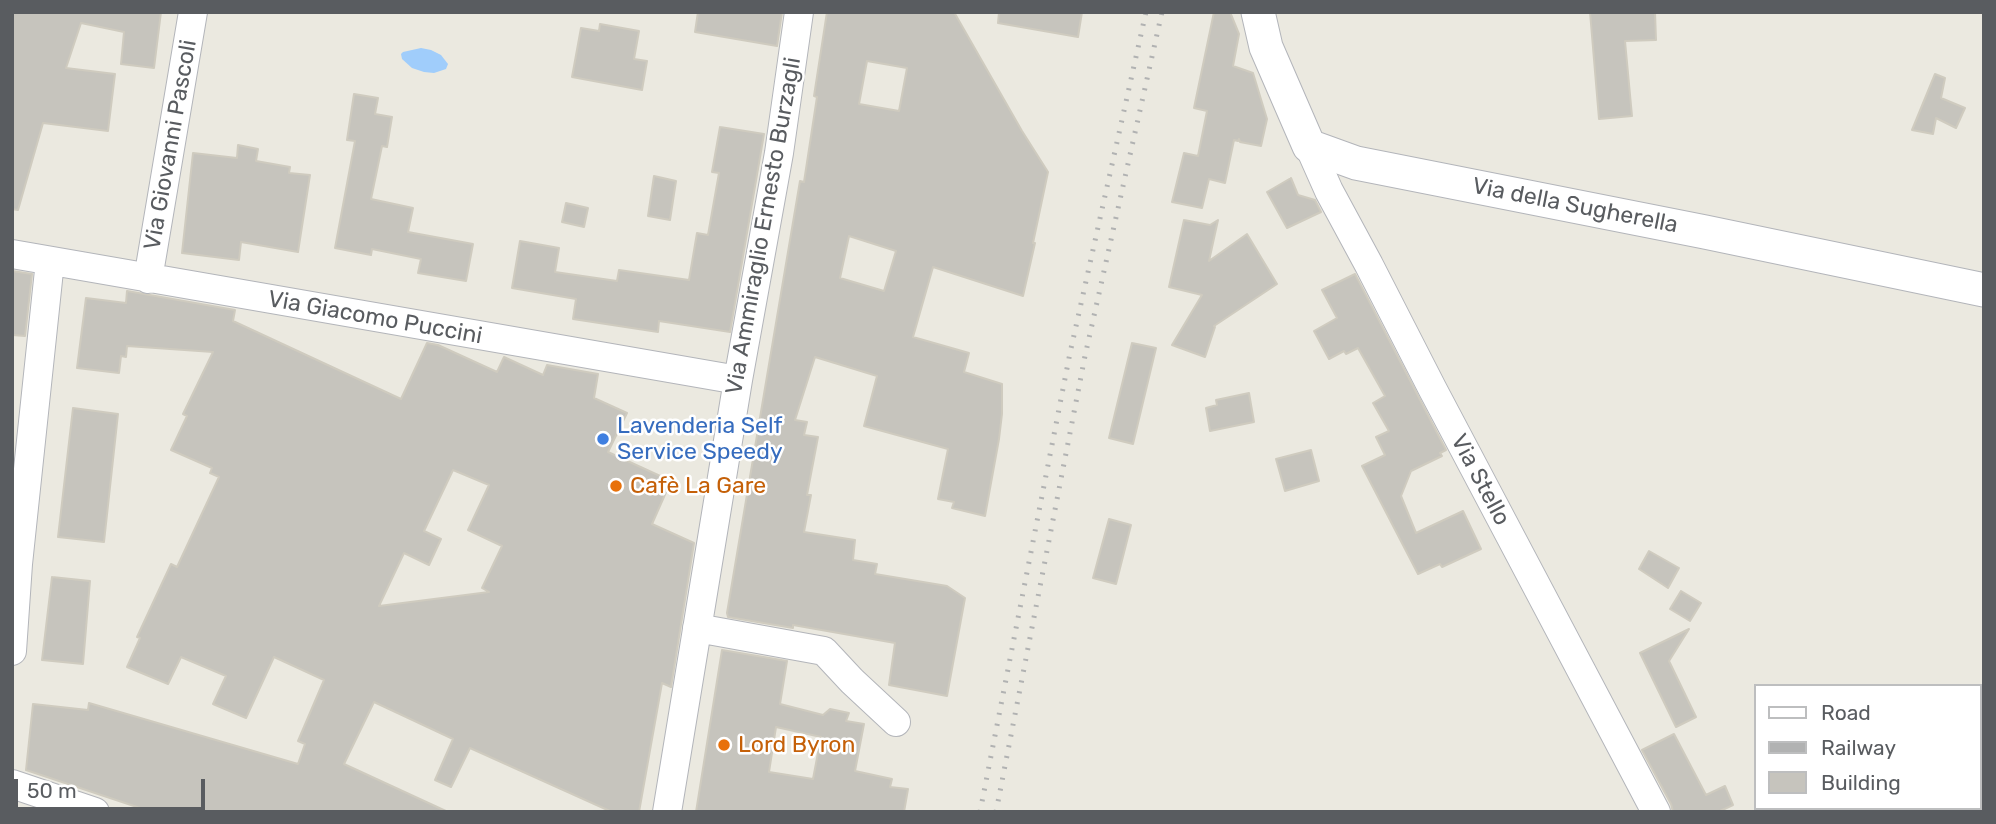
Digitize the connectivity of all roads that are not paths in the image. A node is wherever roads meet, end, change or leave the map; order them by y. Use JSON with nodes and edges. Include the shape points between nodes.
{"nodes":[{"id":1,"x":193,"y":12,"type":"edge"},
{"id":2,"x":799,"y":12,"type":"edge"},
{"id":3,"x":1258,"y":12,"type":"edge"},
{"id":4,"x":1309,"y":146,"type":"junction"},
{"id":5,"x":12,"y":254,"type":"edge"},
{"id":6,"x":50,"y":261,"type":"junction"},
{"id":7,"x":148,"y":279,"type":"junction"},
{"id":8,"x":1984,"y":290,"type":"edge"},
{"id":9,"x":738,"y":380,"type":"junction"},
{"id":10,"x":15,"y":563,"type":"edge"},
{"id":11,"x":697,"y":628,"type":"junction"},
{"id":12,"x":12,"y":650,"type":"edge"},
{"id":13,"x":896,"y":722,"type":"dead end"},
{"id":14,"x":12,"y":784,"type":"edge"},
{"id":15,"x":95,"y":812,"type":"edge"},
{"id":16,"x":667,"y":812,"type":"edge"},
{"id":17,"x":1656,"y":812,"type":"edge"}],
"edges":[{"from":1,"to":7,"type":"street","name":"Via Giovanni Pascoli"},
{"from":2,"to":9,"type":"street","name":"Via Ammiraglio Ernesto Burzagli"},
{"from":3,"to":4,"type":"street","via":[[1266,47]]},
{"from":4,"to":8,"type":"street","name":"Via della Sugherella","via":[[1356,163]]},
{"from":4,"to":17,"type":"street","name":"Via Stello","via":[[1322,179]]},
{"from":5,"to":6,"type":"street","name":"Via Giacomo Puccini"},
{"from":6,"to":7,"type":"street","name":"Via Giacomo Puccini"},
{"from":6,"to":10,"type":"street"},
{"from":7,"to":9,"type":"street","name":"Via Giacomo Puccini"},
{"from":9,"to":11,"type":"street","name":"Via Ammiraglio Ernesto Burzagli"},
{"from":10,"to":12,"type":"street"},
{"from":11,"to":13,"type":"street","via":[[824,651]]},
{"from":11,"to":16,"type":"street","name":"Via Ammiraglio Ernesto Burzagli"},
{"from":14,"to":15,"type":"street"}]}
